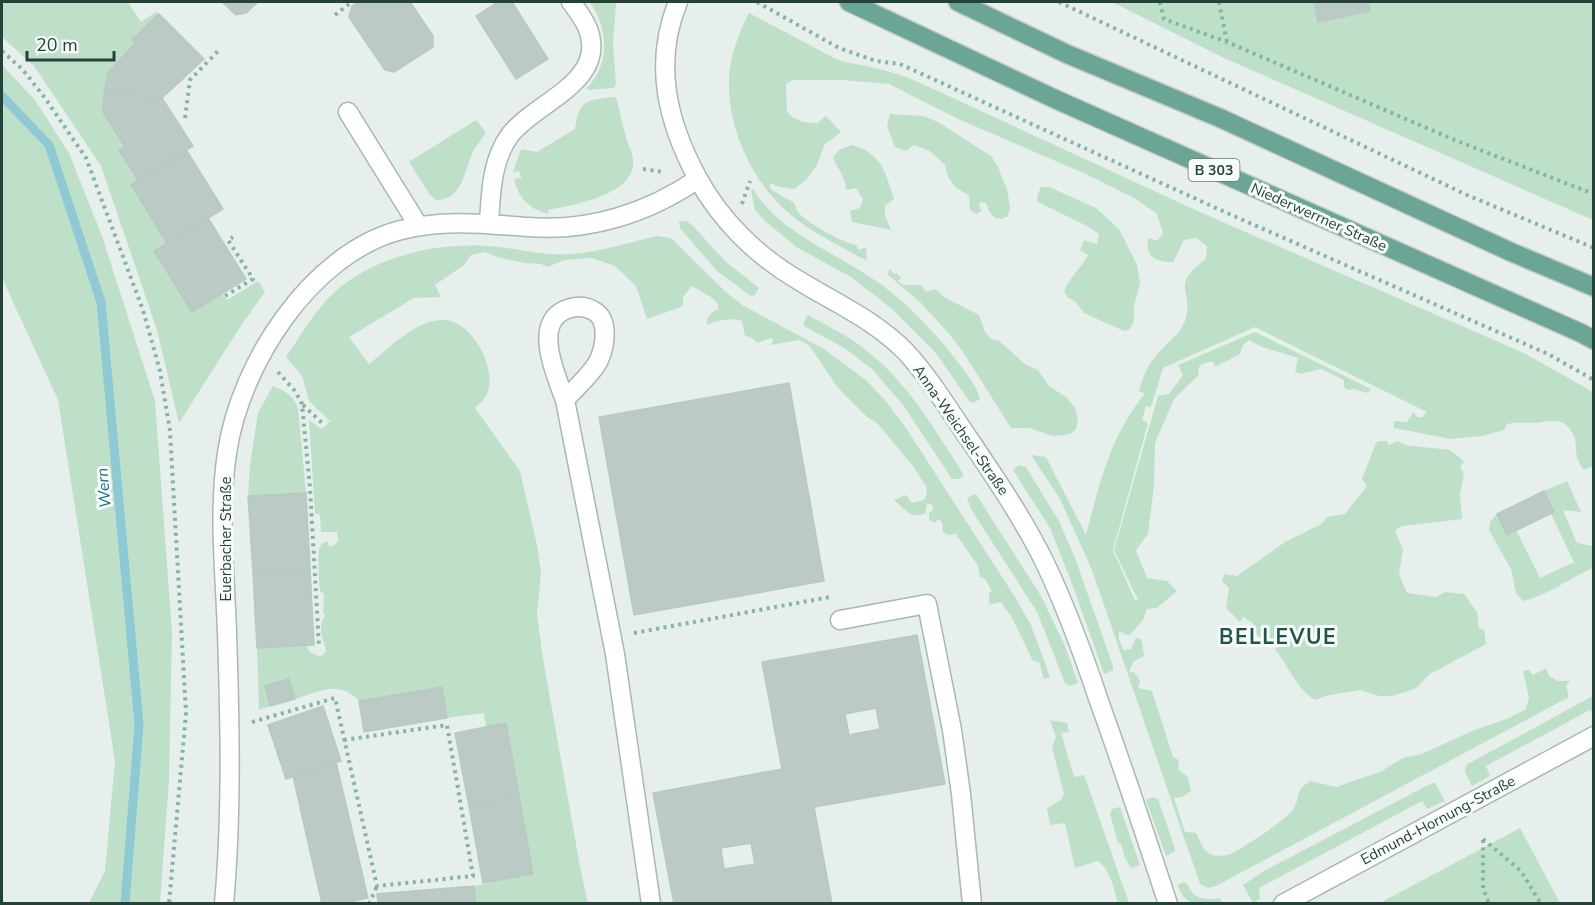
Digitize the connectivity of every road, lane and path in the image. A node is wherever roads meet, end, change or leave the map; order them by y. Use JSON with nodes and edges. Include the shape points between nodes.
{"nodes":[{"id":1,"x":571,"y":2,"type":"edge"},
{"id":2,"x":678,"y":2,"type":"edge"},
{"id":3,"x":757,"y":2,"type":"edge"},
{"id":4,"x":849,"y":2,"type":"edge"},
{"id":5,"x":958,"y":2,"type":"edge"},
{"id":6,"x":1059,"y":2,"type":"edge"},
{"id":7,"x":1160,"y":2,"type":"edge"},
{"id":8,"x":1219,"y":2,"type":"edge"},
{"id":9,"x":349,"y":4,"type":"dead end"},
{"id":10,"x":335,"y":15,"type":"dead end"},
{"id":11,"x":1227,"y":42,"type":"junction"},
{"id":12,"x":220,"y":49,"type":"dead end"},
{"id":13,"x":2,"y":51,"type":"edge"},
{"id":14,"x":348,"y":112,"type":"dead end"},
{"id":15,"x":185,"y":118,"type":"dead end"},
{"id":16,"x":698,"y":179,"type":"junction"},
{"id":17,"x":1593,"y":194,"type":"edge"},
{"id":18,"x":489,"y":223,"type":"junction"},
{"id":19,"x":418,"y":225,"type":"junction"},
{"id":20,"x":233,"y":237,"type":"dead end"},
{"id":21,"x":1593,"y":248,"type":"edge"},
{"id":22,"x":1593,"y":286,"type":"edge"},
{"id":23,"x":225,"y":296,"type":"dead end"},
{"id":24,"x":1593,"y":340,"type":"edge"},
{"id":25,"x":260,"y":358,"type":"junction"},
{"id":26,"x":1593,"y":380,"type":"edge"},
{"id":27,"x":565,"y":400,"type":"junction"},
{"id":28,"x":302,"y":404,"type":"junction"},
{"id":29,"x":322,"y":423,"type":"dead end"},
{"id":30,"x":840,"y":620,"type":"joint"},
{"id":31,"x":612,"y":638,"type":"junction"},
{"id":32,"x":319,"y":647,"type":"dead end"},
{"id":33,"x":228,"y":727,"type":"junction"},
{"id":34,"x":1593,"y":736,"type":"edge"},
{"id":35,"x":344,"y":740,"type":"junction"},
{"id":36,"x":377,"y":886,"type":"junction"},
{"id":37,"x":169,"y":903,"type":"edge"},
{"id":38,"x":224,"y":903,"type":"edge"},
{"id":39,"x":369,"y":903,"type":"edge"},
{"id":40,"x":651,"y":903,"type":"edge"},
{"id":41,"x":972,"y":903,"type":"edge"},
{"id":42,"x":1168,"y":903,"type":"edge"},
{"id":43,"x":1283,"y":903,"type":"edge"},
{"id":44,"x":1489,"y":903,"type":"edge"},
{"id":45,"x":1541,"y":903,"type":"edge"}],
"edges":[{"from":1,"to":18,"type":"street","via":[[588,29],[591,54],[587,65],[572,84],[528,117],[506,142],[494,171]]},
{"from":2,"to":16,"type":"street","name":"Anna-Weichsel-Straße","via":[[665,42],[665,79],[675,127]]},
{"from":3,"to":26,"type":"path","via":[[839,48],[876,61],[900,64],[933,78],[1175,190],[1548,354]]},
{"from":4,"to":24,"type":"main road","name":"Niederwerrner Straße","number":"B 303","via":[[1065,104]]},
{"from":5,"to":22,"type":"main road"},
{"from":6,"to":21,"type":"path","via":[[1467,195]]},
{"from":7,"to":11,"type":"path","via":[[1164,19]]},
{"from":8,"to":11,"type":"path"},
{"from":9,"to":10,"type":"path"},
{"from":11,"to":17,"type":"path","via":[[1457,141]]},
{"from":12,"to":15,"type":"path","via":[[190,80]]},
{"from":13,"to":37,"type":"path","via":[[45,98],[86,158],[143,310],[160,371],[170,431],[186,713]]},
{"from":14,"to":19,"type":"street"},
{"from":16,"to":18,"type":"street","name":"Euerbacher Straße","via":[[647,207],[576,227]]},
{"from":16,"to":42,"type":"street","name":"Anna-Weichsel-Straße","via":[[721,212],[759,253],[870,322],[905,351],[925,374],[1015,509],[1045,562],[1072,623]]},
{"from":18,"to":19,"type":"street","name":"Euerbacher Straße"},
{"from":19,"to":25,"type":"street","name":"Euerbacher Straße","via":[[373,239],[310,285],[286,313]]},
{"from":20,"to":23,"type":"path","via":[[228,240],[253,279]]},
{"from":25,"to":28,"type":"path","via":[[285,380]]},
{"from":25,"to":33,"type":"street","name":"Euerbacher Straße","via":[[238,408],[227,451],[222,498]]},
{"from":27,"to":27,"type":"street","via":[[597,363],[603,347],[602,319],[595,311],[583,307],[557,313],[550,325],[552,360]]},
{"from":27,"to":31,"type":"street"},
{"from":28,"to":29,"type":"path"},
{"from":28,"to":32,"type":"path"},
{"from":30,"to":31,"type":"path","via":[[836,596]]},
{"from":30,"to":41,"type":"street","via":[[927,604],[952,730]]},
{"from":31,"to":40,"type":"street"},
{"from":33,"to":35,"type":"path","via":[[335,698]]},
{"from":33,"to":38,"type":"street","name":"Euerbacher Straße"},
{"from":34,"to":43,"type":"street","name":"Edmund-Hornung-Straße"},
{"from":35,"to":36,"type":"path"},
{"from":35,"to":36,"type":"path","via":[[447,725],[473,876]]},
{"from":36,"to":39,"type":"path"},
{"from":44,"to":45,"type":"path","via":[[1483,888],[1483,839],[1521,871]]}]}
